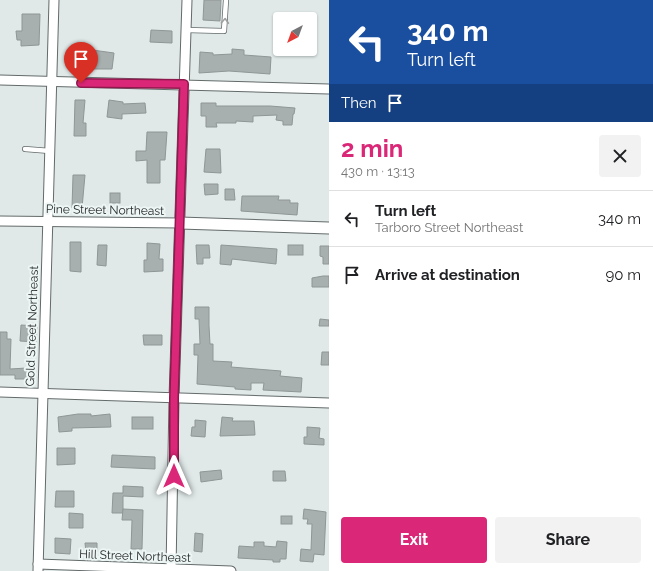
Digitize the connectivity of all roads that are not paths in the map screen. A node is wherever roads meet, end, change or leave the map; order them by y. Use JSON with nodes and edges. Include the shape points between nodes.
{"nodes":[{"id":1,"x":54,"y":0,"type":"edge"},
{"id":2,"x":187,"y":0,"type":"edge"},
{"id":3,"x":226,"y":0,"type":"edge"},
{"id":4,"x":186,"y":30,"type":"junction"},
{"id":5,"x":0,"y":80,"type":"edge"},
{"id":6,"x":52,"y":82,"type":"junction"},
{"id":7,"x":184,"y":84,"type":"junction"},
{"id":8,"x":329,"y":89,"type":"edge"},
{"id":9,"x":25,"y":149,"type":"dead end"},
{"id":10,"x":50,"y":150,"type":"junction"},
{"id":11,"x":0,"y":221,"type":"edge"},
{"id":12,"x":48,"y":222,"type":"junction"},
{"id":13,"x":180,"y":223,"type":"junction"},
{"id":14,"x":329,"y":228,"type":"edge"},
{"id":15,"x":0,"y":392,"type":"edge"},
{"id":16,"x":42,"y":393,"type":"junction"},
{"id":17,"x":174,"y":398,"type":"junction"},
{"id":18,"x":329,"y":403,"type":"edge"},
{"id":19,"x":38,"y":568,"type":"edge"},
{"id":20,"x":171,"y":570,"type":"edge"},
{"id":21,"x":231,"y":571,"type":"edge"}],
"edges":[{"from":1,"to":6,"type":"street","name":"Gold Street Northeast"},
{"from":2,"to":4,"type":"street"},
{"from":4,"to":3,"type":"lane","one_way":true,"via":[[224,31]]},
{"from":4,"to":7,"type":"street"},
{"from":5,"to":6,"type":"street"},
{"from":6,"to":7,"type":"street"},
{"from":6,"to":10,"type":"street","name":"Gold Street Northeast"},
{"from":7,"to":8,"type":"street"},
{"from":7,"to":13,"type":"street"},
{"from":9,"to":10,"type":"lane"},
{"from":10,"to":12,"type":"street","name":"Gold Street Northeast"},
{"from":11,"to":12,"type":"street","name":"Pine Street Northeast"},
{"from":12,"to":13,"type":"street","name":"Pine Street Northeast"},
{"from":12,"to":16,"type":"street","name":"Gold Street Northeast"},
{"from":13,"to":14,"type":"street","name":"Pine Street Northeast"},
{"from":13,"to":17,"type":"street"},
{"from":15,"to":16,"type":"street"},
{"from":16,"to":17,"type":"street"},
{"from":16,"to":19,"type":"street","name":"Gold Street Northeast"},
{"from":17,"to":18,"type":"street"},
{"from":17,"to":20,"type":"street"},
{"from":19,"to":20,"type":"street","name":"Hill Street Northeast"},
{"from":20,"to":21,"type":"street","name":"Hill Street Northeast"}]}
